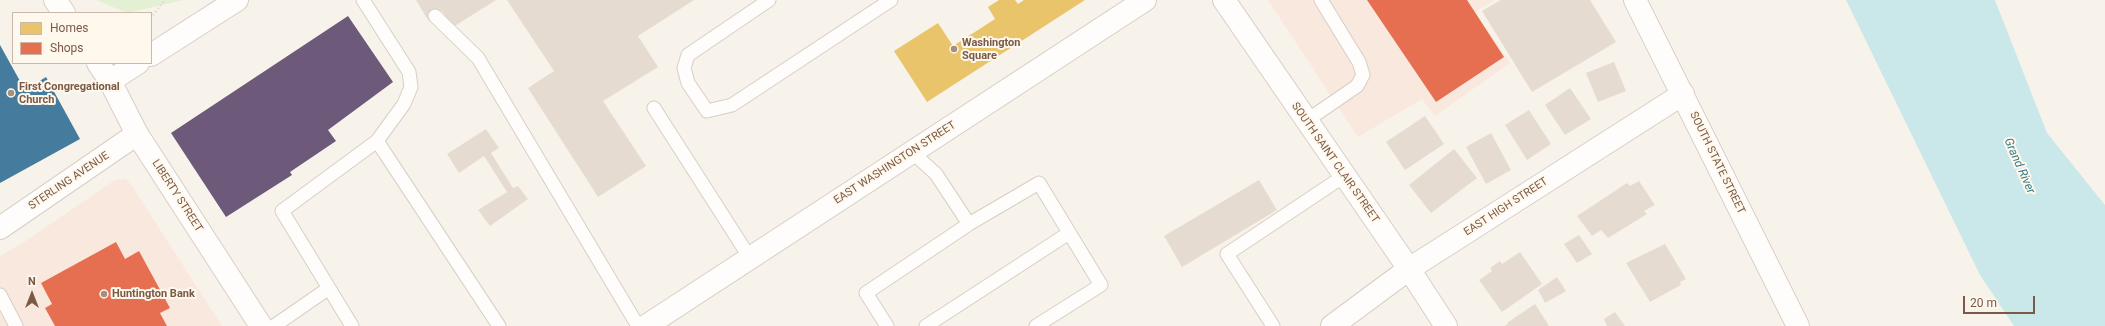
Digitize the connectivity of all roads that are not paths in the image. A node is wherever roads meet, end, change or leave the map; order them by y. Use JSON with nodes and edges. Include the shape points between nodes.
{"nodes":[{"id":1,"x":55,"y":0,"type":"edge"},
{"id":2,"x":237,"y":0,"type":"edge"},
{"id":3,"x":363,"y":0,"type":"edge"},
{"id":4,"x":769,"y":0,"type":"edge"},
{"id":5,"x":891,"y":0,"type":"edge"},
{"id":6,"x":1145,"y":0,"type":"edge"},
{"id":7,"x":1224,"y":0,"type":"edge"},
{"id":8,"x":1321,"y":0,"type":"edge"},
{"id":9,"x":1635,"y":0,"type":"edge"},
{"id":10,"x":63,"y":12,"type":"edge"},
{"id":11,"x":435,"y":16,"type":"dead end"},
{"id":12,"x":152,"y":54,"type":"edge"},
{"id":13,"x":99,"y":64,"type":"edge"},
{"id":14,"x":136,"y":64,"type":"edge"},
{"id":15,"x":110,"y":81,"type":"junction"},
{"id":16,"x":1684,"y":94,"type":"junction"},
{"id":17,"x":654,"y":108,"type":"dead end"},
{"id":18,"x":1306,"y":121,"type":"junction"},
{"id":19,"x":137,"y":134,"type":"junction"},
{"id":20,"x":377,"y":141,"type":"junction"},
{"id":21,"x":912,"y":152,"type":"junction"},
{"id":22,"x":1344,"y":176,"type":"junction"},
{"id":23,"x":2,"y":223,"type":"edge"},
{"id":24,"x":969,"y":224,"type":"junction"},
{"id":25,"x":1070,"y":233,"type":"junction"},
{"id":26,"x":750,"y":258,"type":"junction"},
{"id":27,"x":1410,"y":269,"type":"junction"},
{"id":28,"x":329,"y":288,"type":"junction"},
{"id":29,"x":0,"y":295,"type":"edge"},
{"id":30,"x":16,"y":326,"type":"edge"},
{"id":31,"x":261,"y":326,"type":"edge"},
{"id":32,"x":274,"y":326,"type":"edge"},
{"id":33,"x":352,"y":326,"type":"edge"},
{"id":34,"x":499,"y":326,"type":"edge"},
{"id":35,"x":638,"y":326,"type":"edge"},
{"id":36,"x":646,"y":326,"type":"edge"},
{"id":37,"x":887,"y":326,"type":"edge"},
{"id":38,"x":926,"y":326,"type":"edge"},
{"id":39,"x":1036,"y":326,"type":"edge"},
{"id":40,"x":1273,"y":326,"type":"edge"},
{"id":41,"x":1332,"y":326,"type":"edge"},
{"id":42,"x":1446,"y":326,"type":"edge"},
{"id":43,"x":1798,"y":326,"type":"edge"}],
"edges":[{"from":1,"to":10,"type":"street"},
{"from":2,"to":12,"type":"street"},
{"from":3,"to":20,"type":"lane","via":[[409,72],[411,87],[404,104]]},
{"from":4,"to":5,"type":"lane","via":[[688,55],[684,68],[688,84],[707,111],[732,105]]},
{"from":6,"to":21,"type":"street","name":"EAST WASHINGTON STREET"},
{"from":7,"to":18,"type":"street","name":"SOUTH SAINT CLAIR STREET"},
{"from":8,"to":18,"type":"lane","via":[[1363,75],[1357,86]]},
{"from":9,"to":16,"type":"street","name":"SOUTH STATE STREET"},
{"from":11,"to":35,"type":"lane","via":[[478,58]]},
{"from":13,"to":15,"type":"street","name":"LIBERTY STREET"},
{"from":14,"to":15,"type":"street"},
{"from":15,"to":19,"type":"street","name":"LIBERTY STREET"},
{"from":16,"to":27,"type":"street","name":"EAST HIGH STREET"},
{"from":16,"to":43,"type":"street","name":"SOUTH STATE STREET"},
{"from":17,"to":26,"type":"lane"},
{"from":18,"to":22,"type":"street","name":"SOUTH SAINT CLAIR STREET"},
{"from":19,"to":23,"type":"street","name":"STERLING AVENUE"},
{"from":19,"to":31,"type":"street","name":"LIBERTY STREET"},
{"from":20,"to":28,"type":"lane","via":[[282,211]]},
{"from":20,"to":34,"type":"lane"},
{"from":21,"to":24,"type":"lane","via":[[936,174]]},
{"from":21,"to":26,"type":"street","name":"EAST WASHINGTON STREET"},
{"from":22,"to":27,"type":"street","name":"SOUTH SAINT CLAIR STREET"},
{"from":22,"to":40,"type":"lane","via":[[1227,254]]},
{"from":24,"to":25,"type":"lane","via":[[1039,183]]},
{"from":24,"to":37,"type":"lane","via":[[866,293]]},
{"from":25,"to":38,"type":"lane"},
{"from":25,"to":39,"type":"lane","via":[[1100,285]]},
{"from":26,"to":36,"type":"street","name":"EAST WASHINGTON STREET"},
{"from":27,"to":41,"type":"street","name":"EAST HIGH STREET"},
{"from":27,"to":42,"type":"street","name":"SOUTH SAINT CLAIR STREET"},
{"from":28,"to":32,"type":"lane"},
{"from":28,"to":33,"type":"lane"},
{"from":29,"to":30,"type":"lane"}]}
